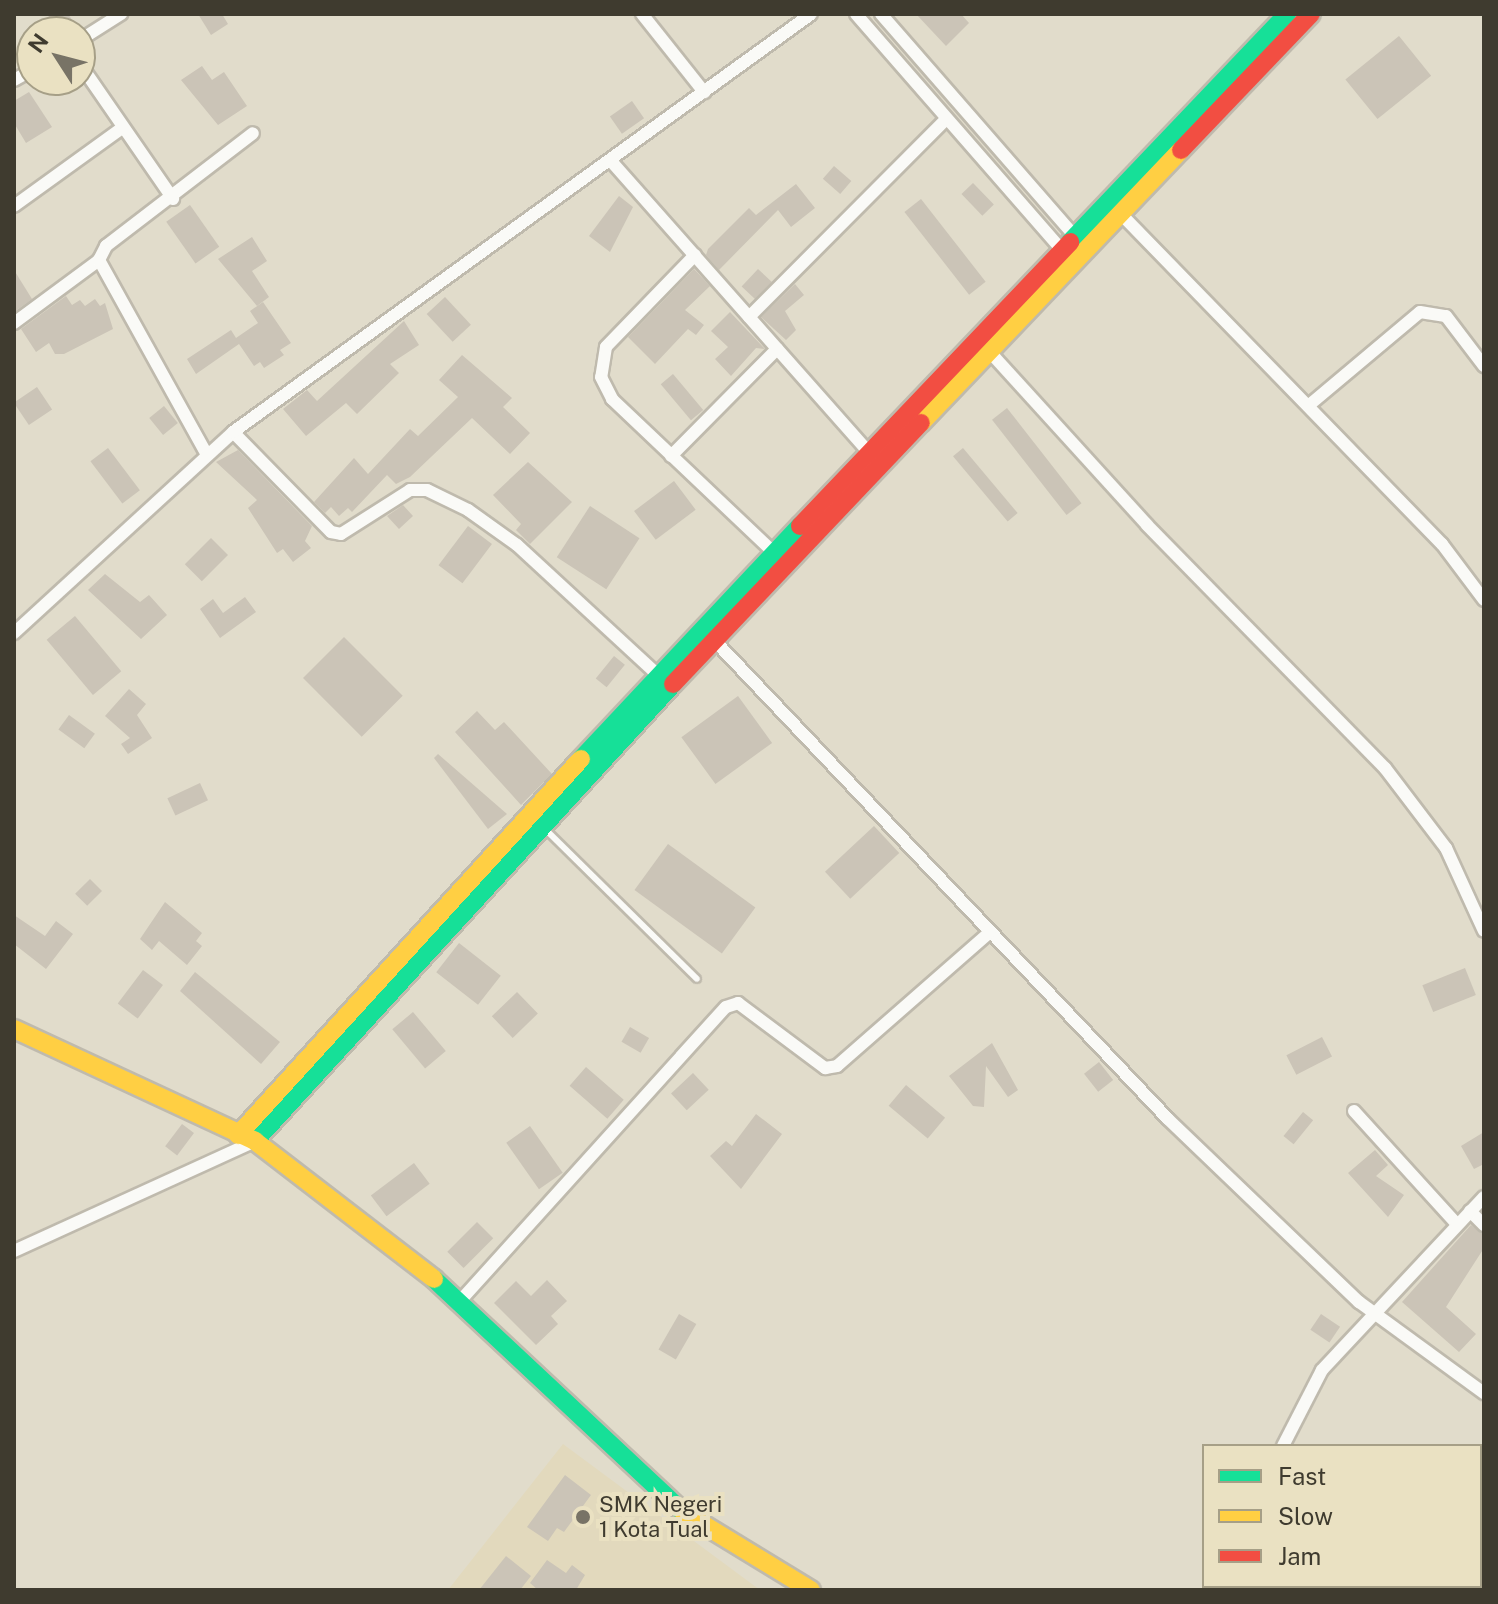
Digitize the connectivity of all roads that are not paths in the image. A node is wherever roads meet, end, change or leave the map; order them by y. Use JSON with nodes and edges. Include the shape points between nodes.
{"nodes":[{"id":1,"x":121,"y":14,"type":"edge"},
{"id":2,"x":642,"y":14,"type":"edge"},
{"id":3,"x":811,"y":14,"type":"edge"},
{"id":4,"x":856,"y":14,"type":"edge"},
{"id":5,"x":881,"y":14,"type":"edge"},
{"id":6,"x":1287,"y":14,"type":"edge"},
{"id":7,"x":1311,"y":14,"type":"edge"},
{"id":8,"x":96,"y":30,"type":"edge"},
{"id":9,"x":96,"y":88,"type":"edge"},
{"id":10,"x":704,"y":92,"type":"junction"},
{"id":11,"x":945,"y":120,"type":"junction"},
{"id":12,"x":122,"y":128,"type":"junction"},
{"id":13,"x":253,"y":133,"type":"dead end"},
{"id":14,"x":611,"y":161,"type":"junction"},
{"id":15,"x":173,"y":199,"type":"junction"},
{"id":16,"x":14,"y":206,"type":"edge"},
{"id":17,"x":1120,"y":213,"type":"junction"},
{"id":18,"x":1074,"y":249,"type":"junction"},
{"id":19,"x":695,"y":255,"type":"junction"},
{"id":20,"x":99,"y":260,"type":"junction"},
{"id":21,"x":749,"y":317,"type":"junction"},
{"id":22,"x":14,"y":323,"type":"edge"},
{"id":23,"x":777,"y":349,"type":"junction"},
{"id":24,"x":988,"y":350,"type":"junction"},
{"id":25,"x":1484,"y":366,"type":"edge"},
{"id":26,"x":1308,"y":406,"type":"junction"},
{"id":27,"x":233,"y":432,"type":"junction"},
{"id":28,"x":206,"y":453,"type":"junction"},
{"id":29,"x":869,"y":453,"type":"junction"},
{"id":30,"x":671,"y":456,"type":"junction"},
{"id":31,"x":774,"y":553,"type":"junction"},
{"id":32,"x":1484,"y":600,"type":"edge"},
{"id":33,"x":14,"y":633,"type":"edge"},
{"id":34,"x":714,"y":640,"type":"junction"},
{"id":35,"x":658,"y":675,"type":"junction"},
{"id":36,"x":535,"y":820,"type":"junction"},
{"id":37,"x":1484,"y":931,"type":"edge"},
{"id":38,"x":990,"y":932,"type":"junction"},
{"id":39,"x":697,"y":979,"type":"dead end"},
{"id":40,"x":14,"y":1029,"type":"edge"},
{"id":41,"x":1354,"y":1111,"type":"dead end"},
{"id":42,"x":246,"y":1138,"type":"junction"},
{"id":43,"x":1484,"y":1197,"type":"edge"},
{"id":44,"x":1470,"y":1211,"type":"junction"},
{"id":45,"x":1457,"y":1224,"type":"junction"},
{"id":46,"x":1484,"y":1225,"type":"edge"},
{"id":47,"x":14,"y":1251,"type":"edge"},
{"id":48,"x":460,"y":1301,"type":"junction"},
{"id":49,"x":1372,"y":1312,"type":"junction"},
{"id":50,"x":1484,"y":1393,"type":"edge"},
{"id":51,"x":1284,"y":1444,"type":"edge"},
{"id":52,"x":811,"y":1590,"type":"edge"}],
"edges":[{"from":1,"to":8,"type":"street"},
{"from":2,"to":10,"type":"street"},
{"from":3,"to":10,"type":"street"},
{"from":4,"to":11,"type":"street"},
{"from":5,"to":18,"type":"street"},
{"from":6,"to":18,"type":"main road"},
{"from":7,"to":17,"type":"main road"},
{"from":9,"to":12,"type":"street"},
{"from":10,"to":14,"type":"street"},
{"from":11,"to":18,"type":"street"},
{"from":11,"to":21,"type":"street"},
{"from":12,"to":15,"type":"street"},
{"from":12,"to":16,"type":"street"},
{"from":13,"to":15,"type":"street"},
{"from":14,"to":19,"type":"street"},
{"from":14,"to":27,"type":"street"},
{"from":15,"to":20,"type":"street","via":[[106,246]]},
{"from":17,"to":18,"type":"main road"},
{"from":17,"to":26,"type":"street"},
{"from":18,"to":24,"type":"main road"},
{"from":18,"to":29,"type":"main road"},
{"from":19,"to":21,"type":"street"},
{"from":19,"to":30,"type":"street","via":[[606,347],[600,362],[612,399]]},
{"from":20,"to":22,"type":"street"},
{"from":20,"to":28,"type":"street"},
{"from":21,"to":23,"type":"street"},
{"from":23,"to":29,"type":"street"},
{"from":23,"to":30,"type":"street"},
{"from":24,"to":34,"type":"main road"},
{"from":24,"to":37,"type":"street","via":[[1147,525],[1385,768],[1446,848]]},
{"from":25,"to":26,"type":"street","via":[[1446,316],[1420,312]]},
{"from":26,"to":32,"type":"street","via":[[1442,544]]},
{"from":27,"to":28,"type":"street"},
{"from":27,"to":35,"type":"street","via":[[331,532],[341,534],[410,490],[427,490],[468,510],[517,545]]},
{"from":28,"to":33,"type":"street"},
{"from":29,"to":31,"type":"main road"},
{"from":30,"to":31,"type":"street"},
{"from":31,"to":35,"type":"main road"},
{"from":34,"to":36,"type":"main road"},
{"from":34,"to":38,"type":"street"},
{"from":35,"to":36,"type":"main road"},
{"from":36,"to":39,"type":"lane"},
{"from":36,"to":42,"type":"main road"},
{"from":38,"to":48,"type":"street","via":[[837,1066],[825,1068],[738,1003],[726,1007]]},
{"from":38,"to":49,"type":"street","via":[[1168,1119]]},
{"from":40,"to":42,"type":"main road"},
{"from":41,"to":45,"type":"street"},
{"from":42,"to":47,"type":"street","via":[[218,1163]]},
{"from":42,"to":48,"type":"main road"},
{"from":43,"to":44,"type":"street"},
{"from":44,"to":45,"type":"street"},
{"from":44,"to":46,"type":"street"},
{"from":45,"to":49,"type":"street"},
{"from":48,"to":52,"type":"main road","via":[[686,1515]]},
{"from":49,"to":50,"type":"street"},
{"from":49,"to":51,"type":"street","via":[[1322,1370]]}]}
